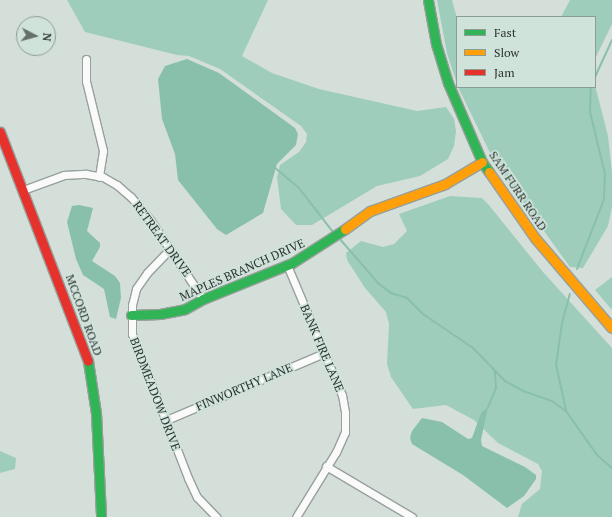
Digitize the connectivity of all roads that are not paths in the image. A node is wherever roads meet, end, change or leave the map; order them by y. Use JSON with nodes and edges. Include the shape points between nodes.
{"nodes":[{"id":1,"x":428,"y":0,"type":"edge"},
{"id":2,"x":86,"y":59,"type":"dead end"},
{"id":3,"x":0,"y":132,"type":"edge"},
{"id":4,"x":482,"y":162,"type":"junction"},
{"id":5,"x":99,"y":176,"type":"junction"},
{"id":6,"x":23,"y":190,"type":"junction"},
{"id":7,"x":170,"y":249,"type":"junction"},
{"id":8,"x":287,"y":265,"type":"junction"},
{"id":9,"x":203,"y":299,"type":"junction"},
{"id":10,"x":131,"y":315,"type":"junction"},
{"id":11,"x":612,"y":328,"type":"edge"},
{"id":12,"x":324,"y":353,"type":"junction"},
{"id":13,"x":164,"y":421,"type":"junction"},
{"id":14,"x":326,"y":466,"type":"junction"},
{"id":15,"x":101,"y":517,"type":"edge"},
{"id":16,"x":216,"y":517,"type":"edge"},
{"id":17,"x":296,"y":517,"type":"edge"},
{"id":18,"x":412,"y":517,"type":"edge"}],
"edges":[{"from":1,"to":4,"type":"street","name":"SAM FURR ROAD","via":[[448,83]]},
{"from":2,"to":5,"type":"street","via":[[86,81],[103,151]]},
{"from":3,"to":6,"type":"street","name":"MCCORD ROAD"},
{"from":4,"to":8,"type":"street","name":"MAPLES BRANCH DRIVE","via":[[445,184],[370,211],[310,254]]},
{"from":4,"to":11,"type":"street","name":"SAM FURR ROAD","via":[[535,238]]},
{"from":5,"to":6,"type":"street","name":"RETREAT DRIVE","via":[[64,175]]},
{"from":5,"to":7,"type":"street","name":"RETREAT DRIVE","via":[[117,185],[131,197]]},
{"from":6,"to":15,"type":"street","name":"MCCORD ROAD","via":[[87,355],[96,413]]},
{"from":7,"to":9,"type":"street","name":"RETREAT DRIVE"},
{"from":7,"to":10,"type":"street","name":"BIRDMEADOW DRIVE","via":[[136,289]]},
{"from":8,"to":9,"type":"street","name":"MAPLES BRANCH DRIVE"},
{"from":8,"to":12,"type":"street","name":"BANK FIRE LANE"},
{"from":9,"to":10,"type":"street","name":"MAPLES BRANCH DRIVE","via":[[171,313]]},
{"from":10,"to":13,"type":"street","name":"BIRDMEADOW DRIVE","via":[[137,353]]},
{"from":12,"to":13,"type":"street","name":"FINWORTHY LANE"},
{"from":12,"to":14,"type":"street","name":"BANK FIRE LANE","via":[[342,396],[345,412],[345,432]]},
{"from":13,"to":16,"type":"street","name":"BIRDMEADOW DRIVE","via":[[197,497]]},
{"from":14,"to":17,"type":"street","name":"BANK FIRE LANE"},
{"from":14,"to":18,"type":"street"}]}
